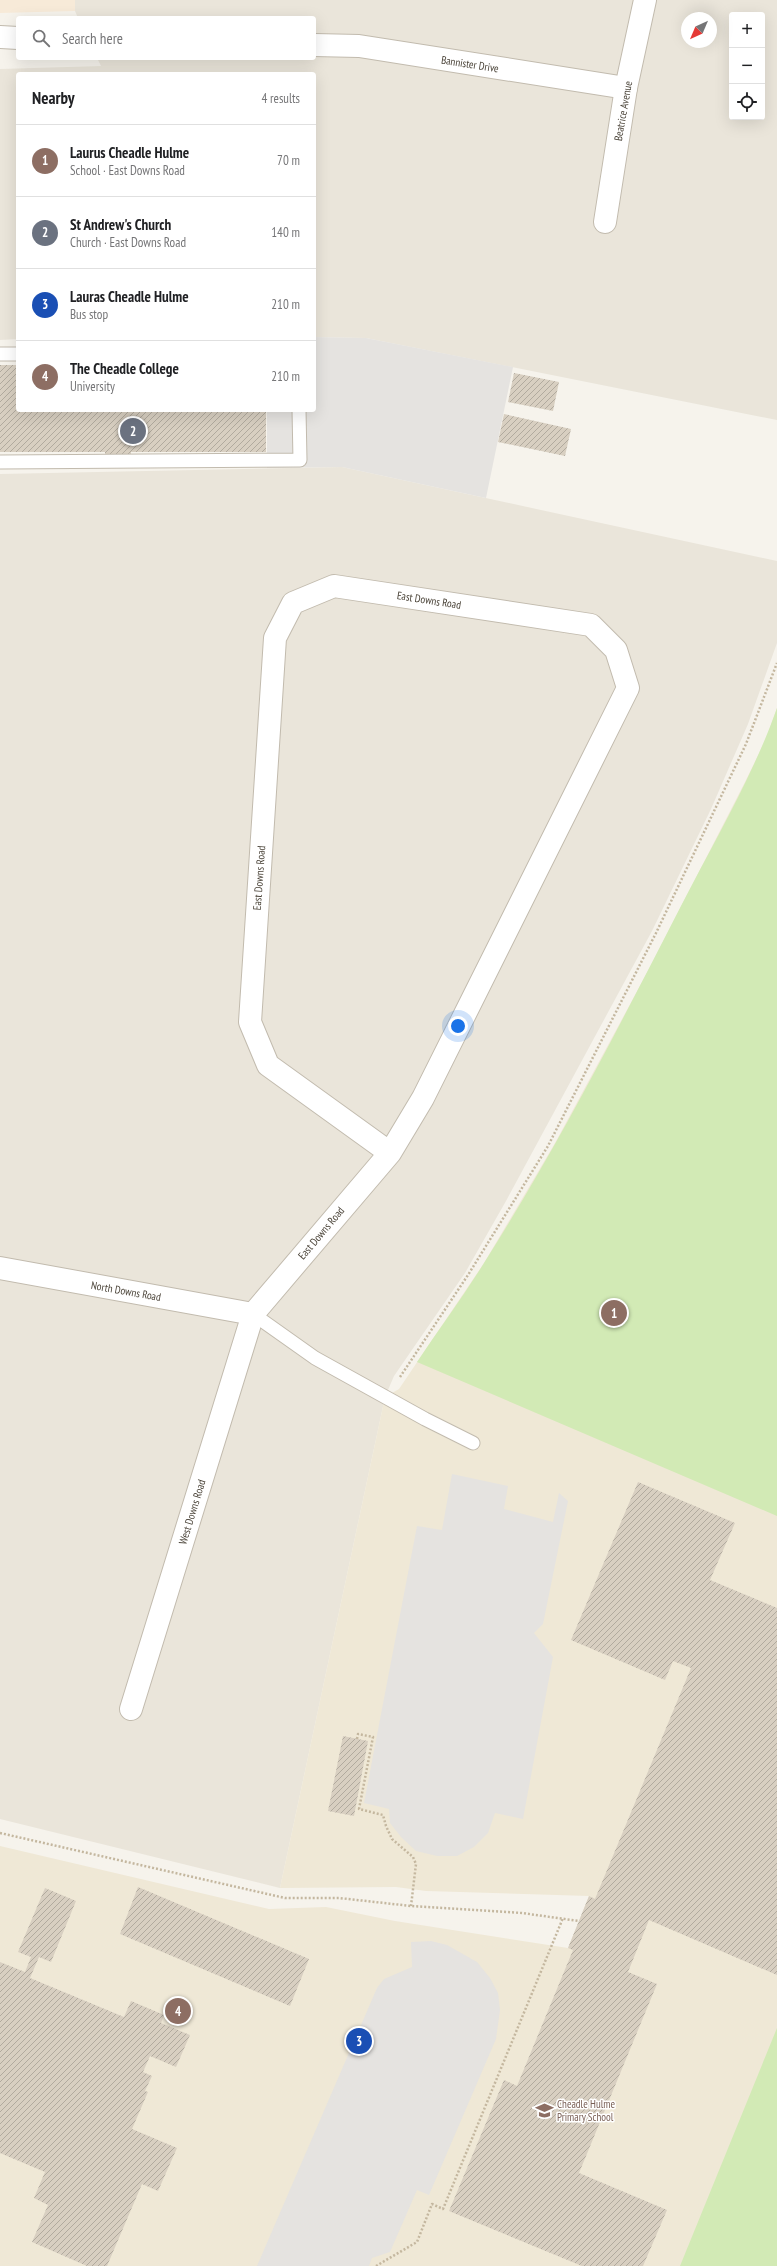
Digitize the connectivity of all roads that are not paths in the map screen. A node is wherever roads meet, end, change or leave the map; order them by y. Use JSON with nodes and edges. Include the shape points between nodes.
{"nodes":[{"id":1,"x":645,"y":0,"type":"edge"},
{"id":2,"x":0,"y":37,"type":"edge"},
{"id":3,"x":16,"y":38,"type":"edge"},
{"id":4,"x":316,"y":45,"type":"edge"},
{"id":5,"x":626,"y":88,"type":"junction"},
{"id":6,"x":605,"y":222,"type":"dead end"},
{"id":7,"x":0,"y":354,"type":"edge"},
{"id":8,"x":16,"y":354,"type":"edge"},
{"id":9,"x":299,"y":412,"type":"edge"},
{"id":10,"x":0,"y":462,"type":"edge"},
{"id":11,"x":390,"y":1153,"type":"junction"},
{"id":12,"x":0,"y":1268,"type":"edge"},
{"id":13,"x":253,"y":1314,"type":"junction"},
{"id":14,"x":473,"y":1443,"type":"dead end"},
{"id":15,"x":131,"y":1709,"type":"dead end"}],
"edges":[{"from":1,"to":5,"type":"street","name":"Beatrice Avenue"},
{"from":2,"to":3,"type":"street"},
{"from":4,"to":5,"type":"street","name":"Bannister Drive","via":[[359,46]]},
{"from":5,"to":6,"type":"street","name":"Beatrice Avenue"},
{"from":7,"to":8,"type":"lane"},
{"from":9,"to":10,"type":"lane","via":[[300,460]]},
{"from":11,"to":11,"type":"street","name":"East Downs Road","via":[[423,1098],[628,688],[616,650],[590,625],[334,586],[293,604],[275,638],[250,1022],[268,1065]]},
{"from":11,"to":13,"type":"street","name":"East Downs Road"},
{"from":12,"to":13,"type":"street","name":"North Downs Road"},
{"from":13,"to":14,"type":"lane","via":[[315,1358]]},
{"from":13,"to":15,"type":"street","name":"West Downs Road"}]}
